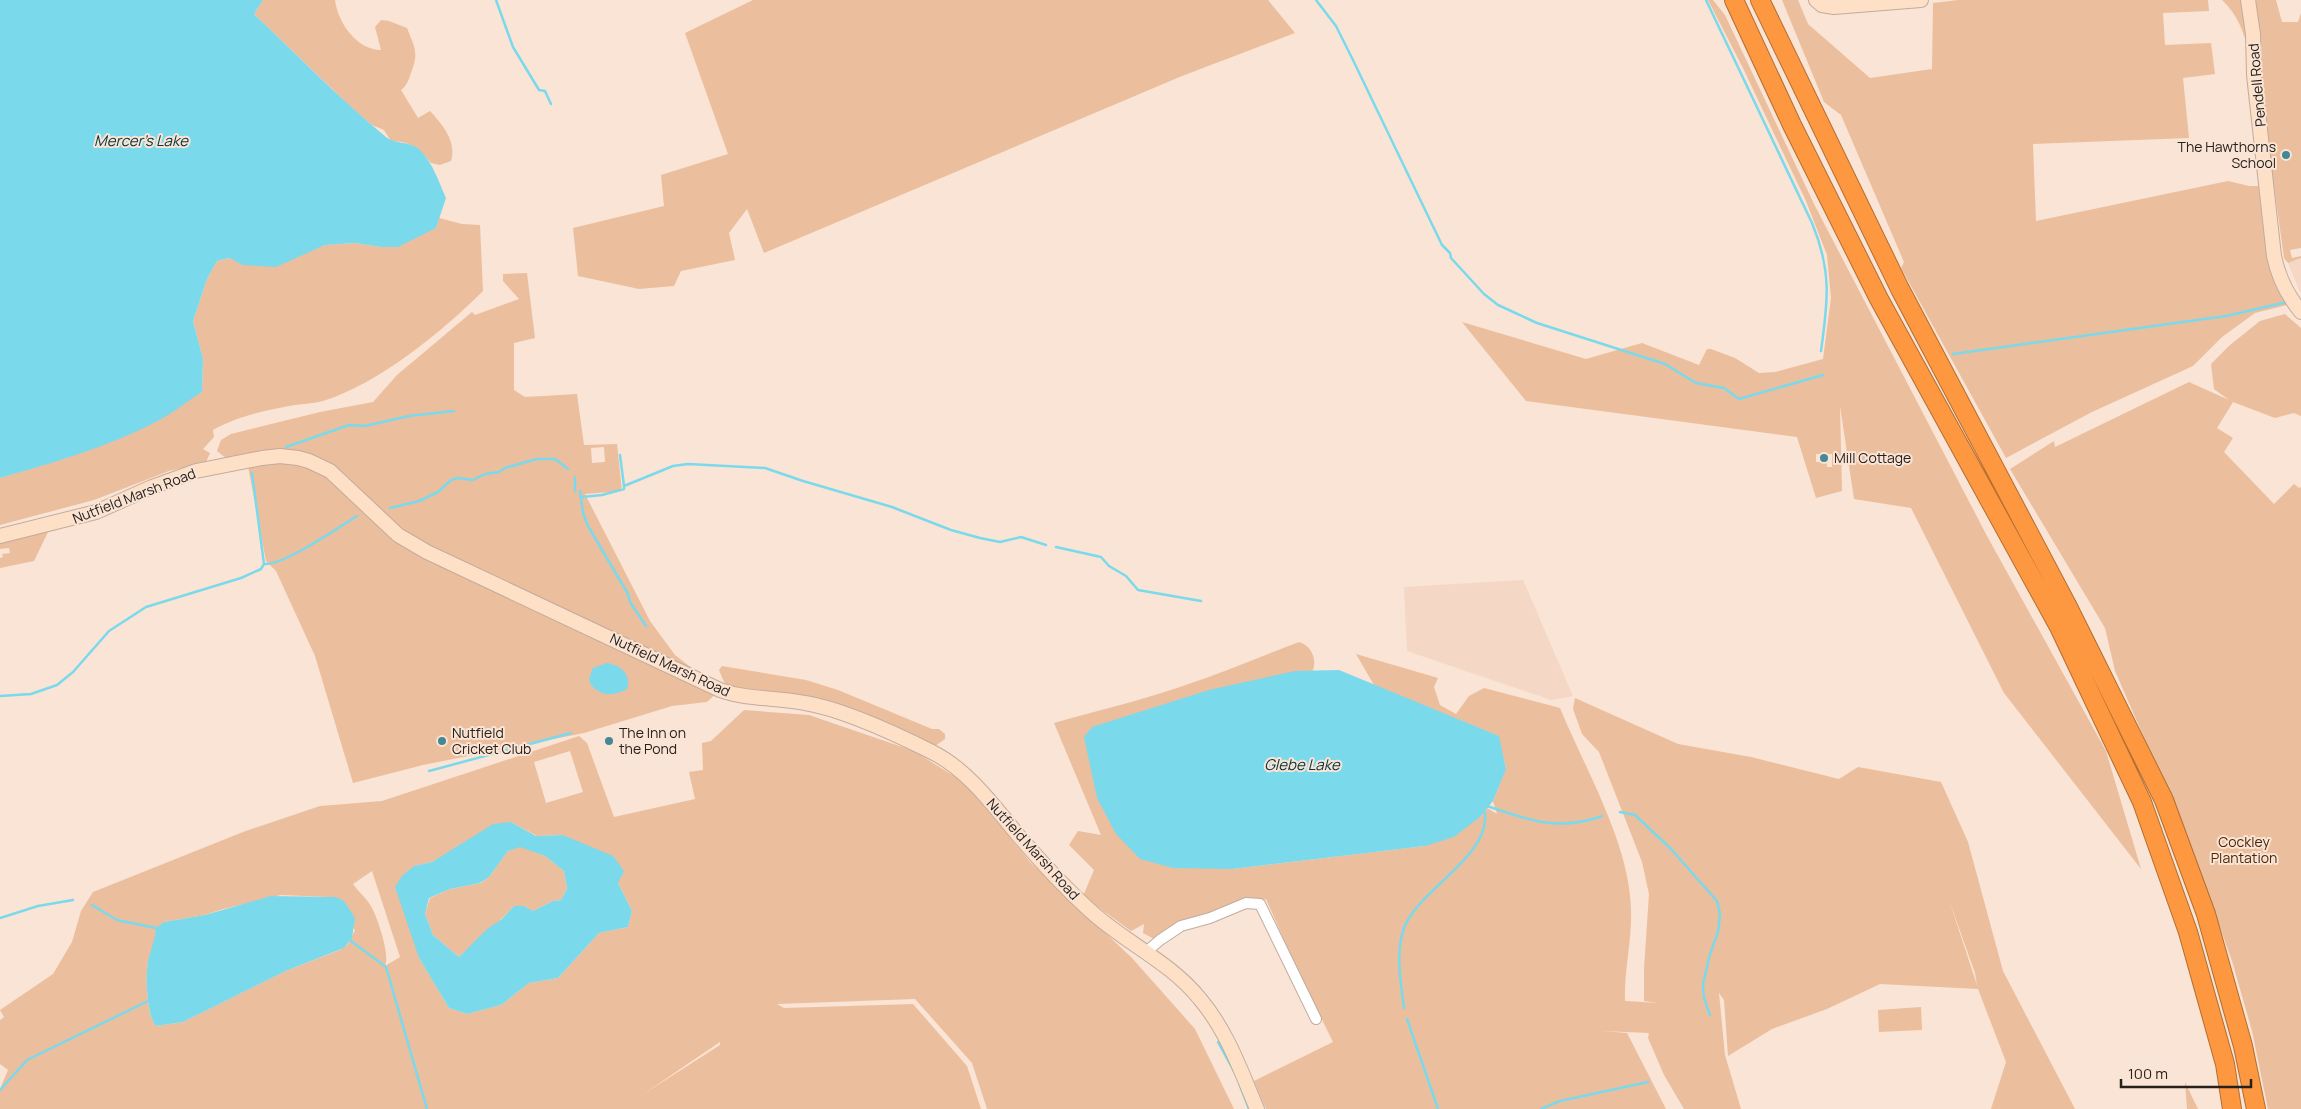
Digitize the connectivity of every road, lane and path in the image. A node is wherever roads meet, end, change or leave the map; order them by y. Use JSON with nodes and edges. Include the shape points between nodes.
{"nodes":[{"id":1,"x":1734,"y":0,"type":"edge"},
{"id":2,"x":1760,"y":0,"type":"edge"},
{"id":3,"x":1921,"y":0,"type":"edge"},
{"id":4,"x":2248,"y":0,"type":"edge"},
{"id":5,"x":1819,"y":3,"type":"edge"},
{"id":6,"x":2301,"y":312,"type":"edge"},
{"id":7,"x":0,"y":536,"type":"edge"},
{"id":8,"x":1146,"y":952,"type":"junction"},
{"id":9,"x":1316,"y":1019,"type":"dead end"},
{"id":10,"x":1257,"y":1109,"type":"edge"},
{"id":11,"x":2232,"y":1109,"type":"edge"},
{"id":12,"x":2256,"y":1109,"type":"edge"}],
"edges":[{"from":1,"to":11,"type":"highway","via":[[1792,126],[1879,299],[2059,628],[2142,802],[2188,932],[2225,1064]]},
{"from":2,"to":12,"type":"highway","via":[[1895,280],[2072,614],[2164,800],[2206,914],[2244,1046]]},
{"from":3,"to":5,"type":"street","via":[[1834,7]]},
{"from":4,"to":6,"type":"street","name":"Pendell Road","via":[[2274,256],[2278,272]]},
{"from":7,"to":8,"type":"street","name":"Nutfield Marsh Road","via":[[96,512],[152,487],[203,470],[280,456],[309,461],[341,480],[398,535],[444,562],[720,690],[741,697],[820,706],[935,753],[977,787],[1081,903]]},
{"from":8,"to":9,"type":"street","via":[[1181,926],[1246,903],[1260,904]]},
{"from":8,"to":10,"type":"street","name":"Nutfield Marsh Road","via":[[1187,984],[1210,1011],[1228,1040]]}]}
